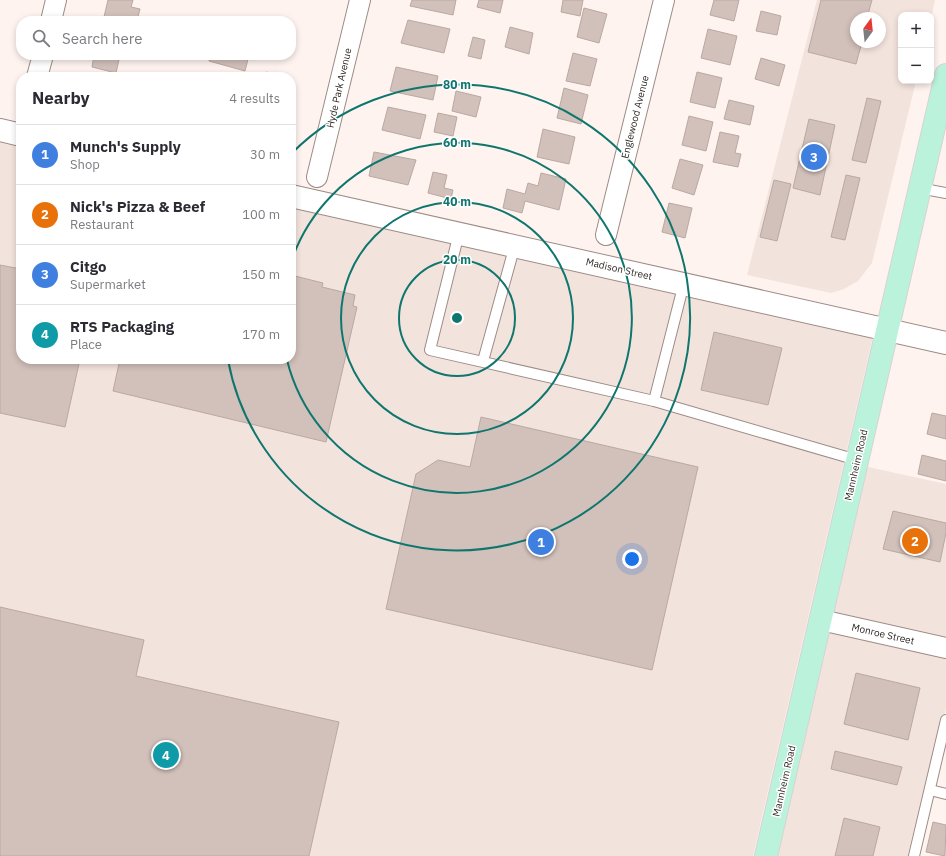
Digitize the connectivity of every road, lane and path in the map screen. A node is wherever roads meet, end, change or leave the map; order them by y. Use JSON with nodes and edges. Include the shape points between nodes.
{"nodes":[{"id":1,"x":56,"y":0,"type":"edge"},
{"id":2,"x":360,"y":0,"type":"edge"},
{"id":3,"x":664,"y":0,"type":"edge"},
{"id":4,"x":52,"y":16,"type":"edge"},
{"id":5,"x":42,"y":60,"type":"edge"},
{"id":6,"x":38,"y":72,"type":"edge"},
{"id":7,"x":946,"y":75,"type":"edge"},
{"id":8,"x":0,"y":130,"type":"edge"},
{"id":9,"x":16,"y":134,"type":"edge"},
{"id":10,"x":318,"y":177,"type":"dead end"},
{"id":11,"x":919,"y":188,"type":"junction"},
{"id":12,"x":946,"y":193,"type":"edge"},
{"id":13,"x":296,"y":197,"type":"edge"},
{"id":14,"x":459,"y":233,"type":"junction"},
{"id":15,"x":606,"y":235,"type":"dead end"},
{"id":16,"x":515,"y":245,"type":"junction"},
{"id":17,"x":684,"y":283,"type":"junction"},
{"id":18,"x":887,"y":329,"type":"junction"},
{"id":19,"x":946,"y":343,"type":"edge"},
{"id":20,"x":483,"y":361,"type":"junction"},
{"id":21,"x":654,"y":401,"type":"junction"},
{"id":22,"x":857,"y":460,"type":"junction"},
{"id":23,"x":820,"y":620,"type":"junction"},
{"id":24,"x":946,"y":648,"type":"edge"},
{"id":25,"x":946,"y":720,"type":"edge"},
{"id":26,"x":930,"y":790,"type":"junction"},
{"id":27,"x":946,"y":794,"type":"edge"},
{"id":28,"x":766,"y":856,"type":"edge"},
{"id":29,"x":914,"y":856,"type":"edge"}],
"edges":[{"from":1,"to":4,"type":"street"},
{"from":2,"to":10,"type":"street","name":"Hyde Park Avenue"},
{"from":3,"to":15,"type":"street","name":"Englewood Avenue"},
{"from":5,"to":6,"type":"street"},
{"from":7,"to":11,"type":"main road","name":"Mannheim Road"},
{"from":8,"to":9,"type":"street"},
{"from":11,"to":12,"type":"lane"},
{"from":11,"to":18,"type":"main road","name":"Mannheim Road"},
{"from":13,"to":14,"type":"street","name":"Madison Street"},
{"from":14,"to":16,"type":"street","name":"Madison Street"},
{"from":14,"to":20,"type":"lane","via":[[430,350]]},
{"from":16,"to":17,"type":"street","name":"Madison Street"},
{"from":16,"to":20,"type":"lane"},
{"from":17,"to":18,"type":"street","name":"Madison Street"},
{"from":17,"to":21,"type":"lane"},
{"from":18,"to":19,"type":"street","name":"Madison Street"},
{"from":18,"to":22,"type":"main road","name":"Mannheim Road"},
{"from":20,"to":21,"type":"lane"},
{"from":21,"to":22,"type":"lane"},
{"from":22,"to":23,"type":"main road","name":"Mannheim Road"},
{"from":23,"to":24,"type":"street","name":"Monroe Street"},
{"from":23,"to":28,"type":"main road","name":"Mannheim Road"},
{"from":25,"to":26,"type":"lane"},
{"from":26,"to":27,"type":"lane"},
{"from":26,"to":29,"type":"lane"}]}
